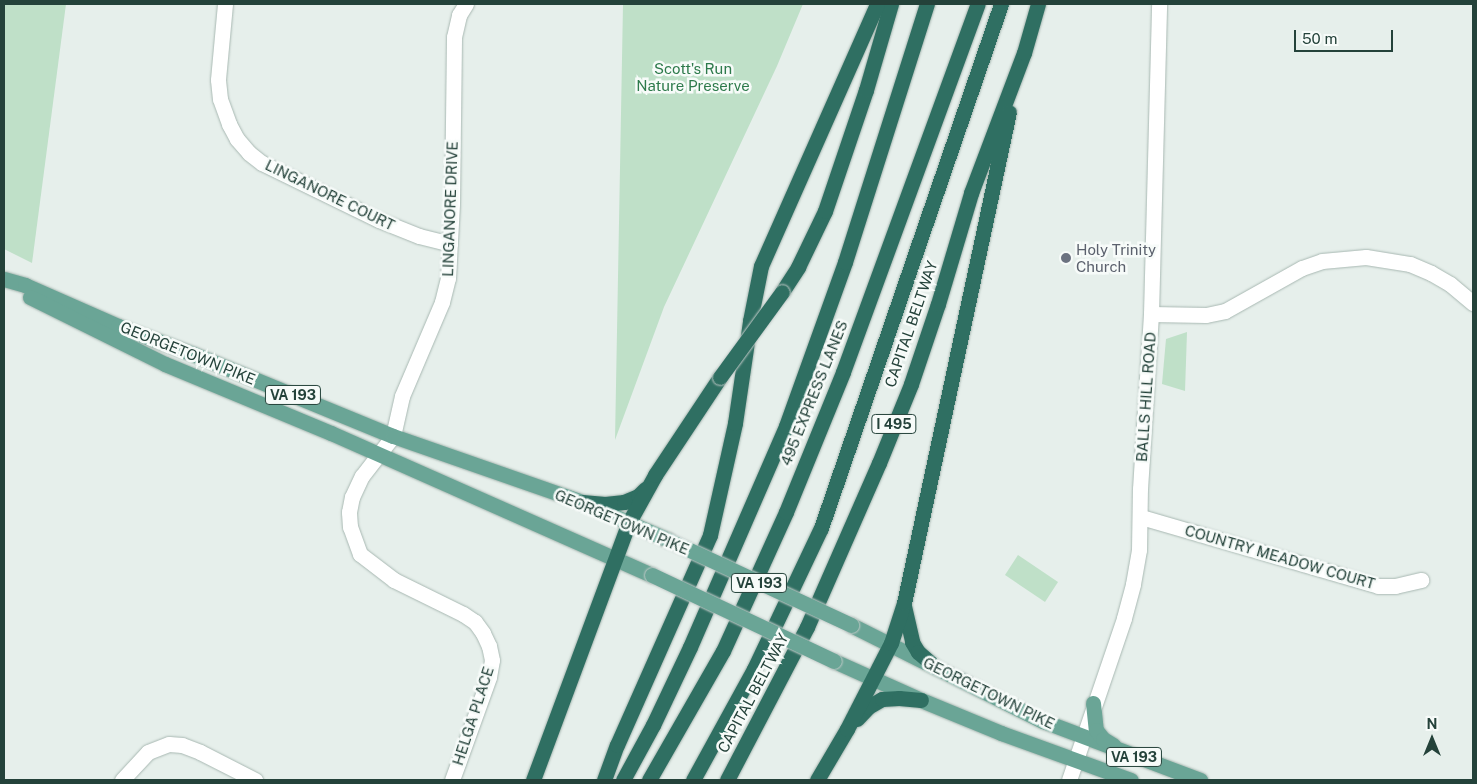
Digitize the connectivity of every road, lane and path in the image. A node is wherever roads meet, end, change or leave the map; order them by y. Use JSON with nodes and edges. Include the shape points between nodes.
{"nodes":[{"id":1,"x":225,"y":4,"type":"edge"},
{"id":2,"x":466,"y":4,"type":"edge"},
{"id":3,"x":877,"y":4,"type":"edge"},
{"id":4,"x":891,"y":4,"type":"edge"},
{"id":5,"x":927,"y":4,"type":"edge"},
{"id":6,"x":978,"y":4,"type":"edge"},
{"id":7,"x":1001,"y":4,"type":"edge"},
{"id":8,"x":1038,"y":4,"type":"edge"},
{"id":9,"x":1159,"y":4,"type":"edge"},
{"id":10,"x":1024,"y":52,"type":"junction"},
{"id":11,"x":450,"y":244,"type":"junction"},
{"id":12,"x":4,"y":279,"type":"edge"},
{"id":13,"x":1473,"y":303,"type":"edge"},
{"id":14,"x":1151,"y":314,"type":"junction"},
{"id":15,"x":392,"y":436,"type":"junction"},
{"id":16,"x":379,"y":454,"type":"junction"},
{"id":17,"x":648,"y":487,"type":"junction"},
{"id":18,"x":582,"y":502,"type":"junction"},
{"id":19,"x":1141,"y":517,"type":"junction"},
{"id":20,"x":629,"y":522,"type":"junction"},
{"id":21,"x":615,"y":559,"type":"junction"},
{"id":22,"x":1421,"y":580,"type":"dead end"},
{"id":23,"x":904,"y":603,"type":"junction"},
{"id":24,"x":890,"y":643,"type":"junction"},
{"id":25,"x":935,"y":667,"type":"junction"},
{"id":26,"x":873,"y":678,"type":"junction"},
{"id":27,"x":921,"y":700,"type":"junction"},
{"id":28,"x":1093,"y":703,"type":"junction"},
{"id":29,"x":847,"y":729,"type":"junction"},
{"id":30,"x":1082,"y":737,"type":"junction"},
{"id":31,"x":1129,"y":755,"type":"junction"},
{"id":32,"x":1076,"y":760,"type":"junction"},
{"id":33,"x":122,"y":780,"type":"edge"},
{"id":34,"x":255,"y":780,"type":"edge"},
{"id":35,"x":452,"y":780,"type":"edge"},
{"id":36,"x":533,"y":780,"type":"edge"},
{"id":37,"x":604,"y":780,"type":"edge"},
{"id":38,"x":623,"y":780,"type":"edge"},
{"id":39,"x":649,"y":780,"type":"edge"},
{"id":40,"x":693,"y":780,"type":"edge"},
{"id":41,"x":727,"y":780,"type":"edge"},
{"id":42,"x":817,"y":780,"type":"edge"},
{"id":43,"x":1069,"y":780,"type":"edge"},
{"id":44,"x":1131,"y":780,"type":"edge"},
{"id":45,"x":1200,"y":780,"type":"edge"}],
"edges":[{"from":1,"to":11,"type":"street","name":"LINGANORE COURT","via":[[218,80],[220,99],[228,124],[249,153],[262,163],[390,226]]},
{"from":2,"to":11,"type":"street","name":"LINGANORE DRIVE","via":[[459,15],[454,37]]},
{"from":3,"to":37,"type":"highway","via":[[761,266],[732,442],[710,536]]},
{"from":4,"to":17,"type":"highway","bridge":true,"via":[[825,210],[798,267]]},
{"from":5,"to":38,"type":"highway","via":[[845,262],[786,426],[690,647]]},
{"from":6,"to":39,"type":"highway","name":"495 EXPRESS LANES","via":[[843,372],[786,512],[723,651]]},
{"from":7,"to":40,"type":"highway","via":[[820,528],[754,670]]},
{"from":8,"to":10,"type":"highway","name":"CAPITAL BELTWAY","number":"I 495"},
{"from":9,"to":14,"type":"street","name":"BALLS HILL ROAD"},
{"from":10,"to":23,"type":"highway"},
{"from":10,"to":41,"type":"highway","name":"CAPITAL BELTWAY","number":"I 495","via":[[971,193],[911,384],[879,463],[807,627]]},
{"from":11,"to":15,"type":"street","name":"LINGANORE DRIVE","via":[[448,278],[442,302],[402,396]]},
{"from":12,"to":15,"type":"main road","name":"GEORGETOWN PIKE","number":"VA 193"},
{"from":12,"to":16,"type":"main road","name":"GEORGETOWN PIKE","number":"VA 193","via":[[22,293],[68,318],[165,364]]},
{"from":13,"to":14,"type":"street","via":[[1431,273],[1402,262],[1366,257],[1322,261],[1302,268],[1225,311],[1206,315]]},
{"from":14,"to":19,"type":"street","name":"BALLS HILL ROAD"},
{"from":15,"to":16,"type":"street","name":"HELGA PLACE"},
{"from":15,"to":18,"type":"main road","name":"GEORGETOWN PIKE","number":"VA 193"},
{"from":16,"to":21,"type":"main road","name":"GEORGETOWN PIKE"},
{"from":16,"to":35,"type":"street","name":"HELGA PLACE","via":[[362,476],[352,498],[350,527],[360,554],[394,580],[463,614],[484,633],[489,646],[492,660],[489,677]]},
{"from":17,"to":18,"type":"highway","via":[[624,502]]},
{"from":17,"to":20,"type":"highway"},
{"from":18,"to":20,"type":"main road","name":"GEORGETOWN PIKE","number":"VA 193"},
{"from":19,"to":22,"type":"street","name":"COUNTRY MEADOW COURT","via":[[1378,586]]},
{"from":19,"to":28,"type":"street","name":"BALLS HILL ROAD","via":[[1133,584]]},
{"from":20,"to":21,"type":"highway"},
{"from":20,"to":24,"type":"main road","name":"GEORGETOWN PIKE","number":"VA 193","bridge":true},
{"from":21,"to":26,"type":"main road","name":"GEORGETOWN PIKE","bridge":true},
{"from":21,"to":36,"type":"highway"},
{"from":23,"to":24,"type":"highway"},
{"from":23,"to":25,"type":"highway","via":[[912,642]]},
{"from":24,"to":25,"type":"main road","name":"GEORGETOWN PIKE","number":"VA 193"},
{"from":24,"to":26,"type":"highway"},
{"from":25,"to":30,"type":"main road","name":"GEORGETOWN PIKE","number":"VA 193","via":[[996,699]]},
{"from":26,"to":27,"type":"main road","name":"GEORGETOWN PIKE"},
{"from":26,"to":29,"type":"highway"},
{"from":27,"to":29,"type":"highway","via":[[882,699],[868,707]]},
{"from":27,"to":32,"type":"main road","name":"GEORGETOWN PIKE","number":"VA 193"},
{"from":28,"to":30,"type":"street","name":"BALLS HILL ROAD"},
{"from":28,"to":31,"type":"main road","via":[[1094,725],[1099,734]]},
{"from":29,"to":42,"type":"highway"},
{"from":30,"to":31,"type":"main road","name":"GEORGETOWN PIKE","number":"VA 193"},
{"from":30,"to":32,"type":"street","name":"BALLS HILL ROAD"},
{"from":31,"to":45,"type":"main road","name":"GEORGETOWN PIKE","number":"VA 193"},
{"from":32,"to":43,"type":"street","name":"BALLS HILL ROAD"},
{"from":32,"to":44,"type":"main road","name":"GEORGETOWN PIKE","number":"VA 193"},
{"from":33,"to":34,"type":"street","via":[[148,752],[169,744],[200,752]]}]}
